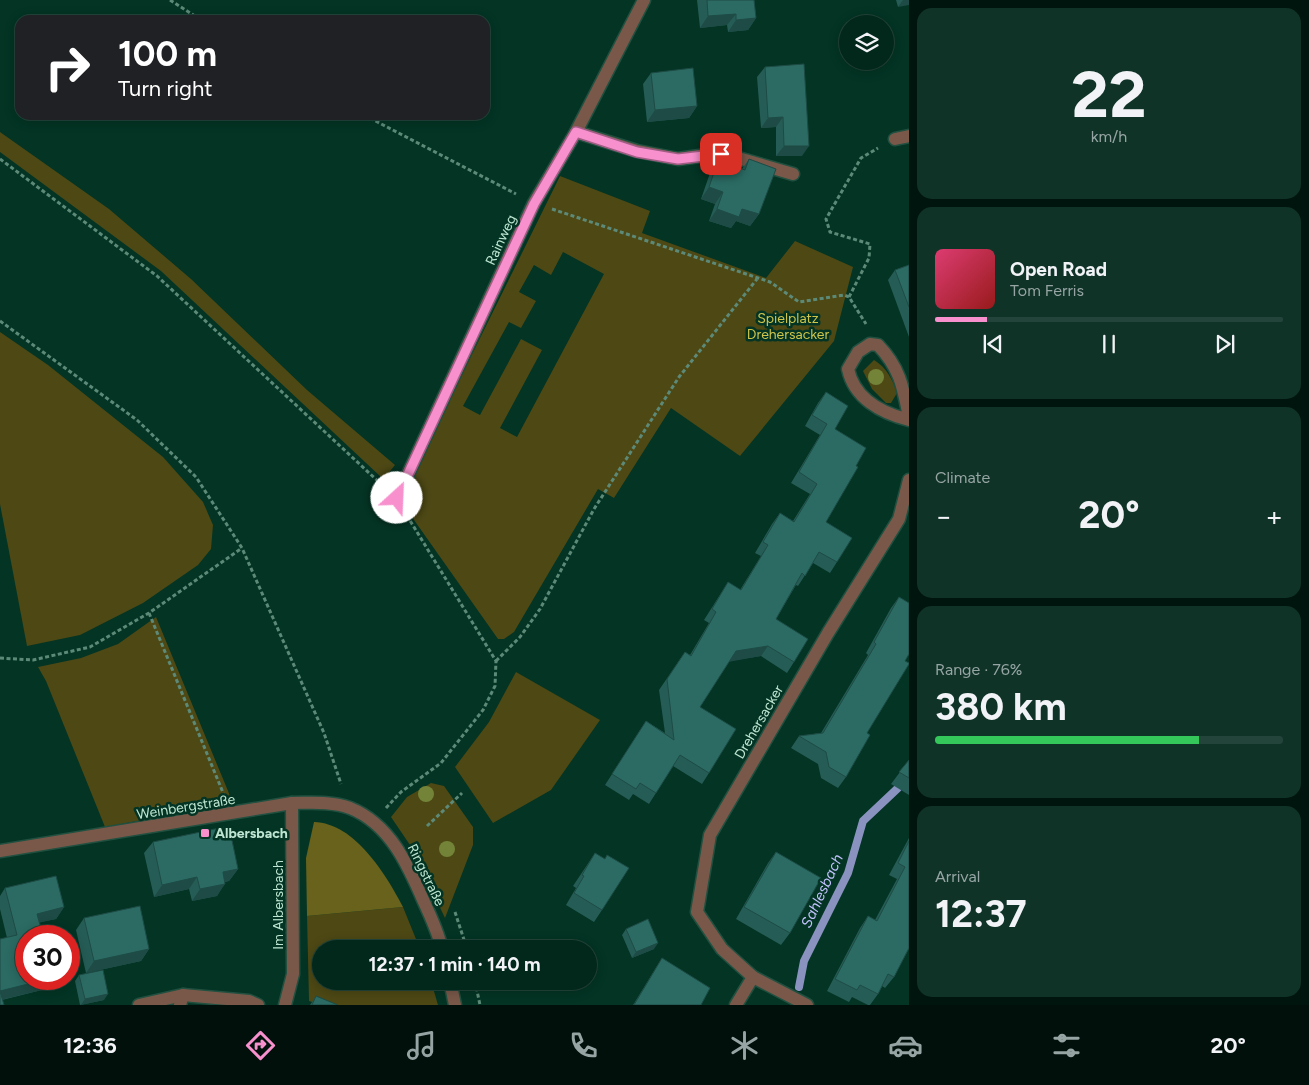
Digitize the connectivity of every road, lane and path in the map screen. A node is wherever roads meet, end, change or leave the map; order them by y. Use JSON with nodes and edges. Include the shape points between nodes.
{"nodes":[{"id":1,"x":170,"y":0,"type":"edge"},
{"id":2,"x":644,"y":0,"type":"edge"},
{"id":3,"x":193,"y":15,"type":"edge"},
{"id":4,"x":374,"y":120,"type":"edge"},
{"id":5,"x":576,"y":132,"type":"junction"},
{"id":6,"x":909,"y":136,"type":"edge"},
{"id":7,"x":894,"y":139,"type":"joint"},
{"id":8,"x":0,"y":159,"type":"edge"},
{"id":9,"x":793,"y":174,"type":"dead end"},
{"id":10,"x":534,"y":204,"type":"junction"},
{"id":11,"x":757,"y":279,"type":"junction"},
{"id":12,"x":849,"y":297,"type":"junction"},
{"id":13,"x":0,"y":321,"type":"edge"},
{"id":14,"x":878,"y":345,"type":"junction"},
{"id":15,"x":909,"y":418,"type":"edge"},
{"id":16,"x":909,"y":480,"type":"edge"},
{"id":17,"x":397,"y":498,"type":"junction"},
{"id":18,"x":242,"y":548,"type":"junction"},
{"id":19,"x":149,"y":613,"type":"junction"},
{"id":20,"x":0,"y":658,"type":"edge"},
{"id":21,"x":496,"y":661,"type":"junction"},
{"id":22,"x":462,"y":793,"type":"dead end"},
{"id":23,"x":292,"y":804,"type":"junction"},
{"id":24,"x":349,"y":808,"type":"junction"},
{"id":25,"x":232,"y":814,"type":"junction"},
{"id":26,"x":372,"y":821,"type":"junction"},
{"id":27,"x":427,"y":826,"type":"dead end"},
{"id":28,"x":0,"y":851,"type":"edge"},
{"id":29,"x":455,"y":912,"type":"dead end"},
{"id":30,"x":438,"y":940,"type":"edge"},
{"id":31,"x":465,"y":940,"type":"edge"},
{"id":32,"x":753,"y":976,"type":"junction"},
{"id":33,"x":452,"y":990,"type":"edge"},
{"id":34,"x":477,"y":990,"type":"edge"},
{"id":35,"x":182,"y":1000,"type":"edge"},
{"id":36,"x":139,"y":1005,"type":"edge"},
{"id":37,"x":258,"y":1005,"type":"edge"},
{"id":38,"x":285,"y":1005,"type":"edge"},
{"id":39,"x":455,"y":1005,"type":"edge"},
{"id":40,"x":480,"y":1005,"type":"edge"},
{"id":41,"x":736,"y":1005,"type":"edge"},
{"id":42,"x":808,"y":1005,"type":"edge"}],
"edges":[{"from":1,"to":3,"type":"path"},
{"from":2,"to":5,"type":"street","name":"Rainweg"},
{"from":4,"to":10,"type":"path"},
{"from":5,"to":9,"type":"street","via":[[637,152],[678,159],[721,154]]},
{"from":5,"to":10,"type":"street","name":"Rainweg"},
{"from":6,"to":7,"type":"street"},
{"from":7,"to":12,"type":"path","via":[[861,158],[826,220],[830,232],[870,244],[869,258]]},
{"from":8,"to":17,"type":"path","via":[[157,276]]},
{"from":10,"to":11,"type":"path"},
{"from":10,"to":17,"type":"street","name":"Rainweg"},
{"from":11,"to":12,"type":"path","via":[[770,282],[799,302],[844,294]]},
{"from":11,"to":21,"type":"path","via":[[679,377],[594,509],[540,609],[520,637]]},
{"from":12,"to":14,"type":"path"},
{"from":13,"to":18,"type":"path","via":[[137,420],[196,477]]},
{"from":14,"to":15,"type":"street","via":[[892,360],[901,379]]},
{"from":14,"to":15,"type":"street","via":[[870,344],[858,352],[848,369],[851,381],[858,393],[890,415]]},
{"from":16,"to":32,"type":"street","name":"Drehersacker","via":[[899,519],[710,835],[697,912],[722,949]]},
{"from":17,"to":21,"type":"path"},
{"from":18,"to":19,"type":"path"},
{"from":18,"to":24,"type":"path","via":[[324,734]]},
{"from":19,"to":20,"type":"path","via":[[90,647],[33,660]]},
{"from":19,"to":25,"type":"path"},
{"from":21,"to":26,"type":"path","via":[[495,686],[483,710],[441,763],[401,792]]},
{"from":22,"to":27,"type":"path"},
{"from":23,"to":24,"type":"street","name":"Weinbergstraße","via":[[322,802]]},
{"from":23,"to":25,"type":"street","name":"Weinbergstraße"},
{"from":23,"to":38,"type":"street","name":"Im Albersbach","via":[[293,974]]},
{"from":24,"to":26,"type":"street","name":"Weinbergstraße"},
{"from":25,"to":28,"type":"street","name":"Weinbergstraße"},
{"from":26,"to":30,"type":"street","name":"Ringstraße","via":[[394,843],[410,868]]},
{"from":29,"to":31,"type":"path"},
{"from":32,"to":41,"type":"street"},
{"from":32,"to":42,"type":"street","name":"Drehersacker"},
{"from":33,"to":39,"type":"street"},
{"from":34,"to":40,"type":"path"},
{"from":35,"to":36,"type":"street"},
{"from":35,"to":37,"type":"street","via":[[249,1001]]}]}
